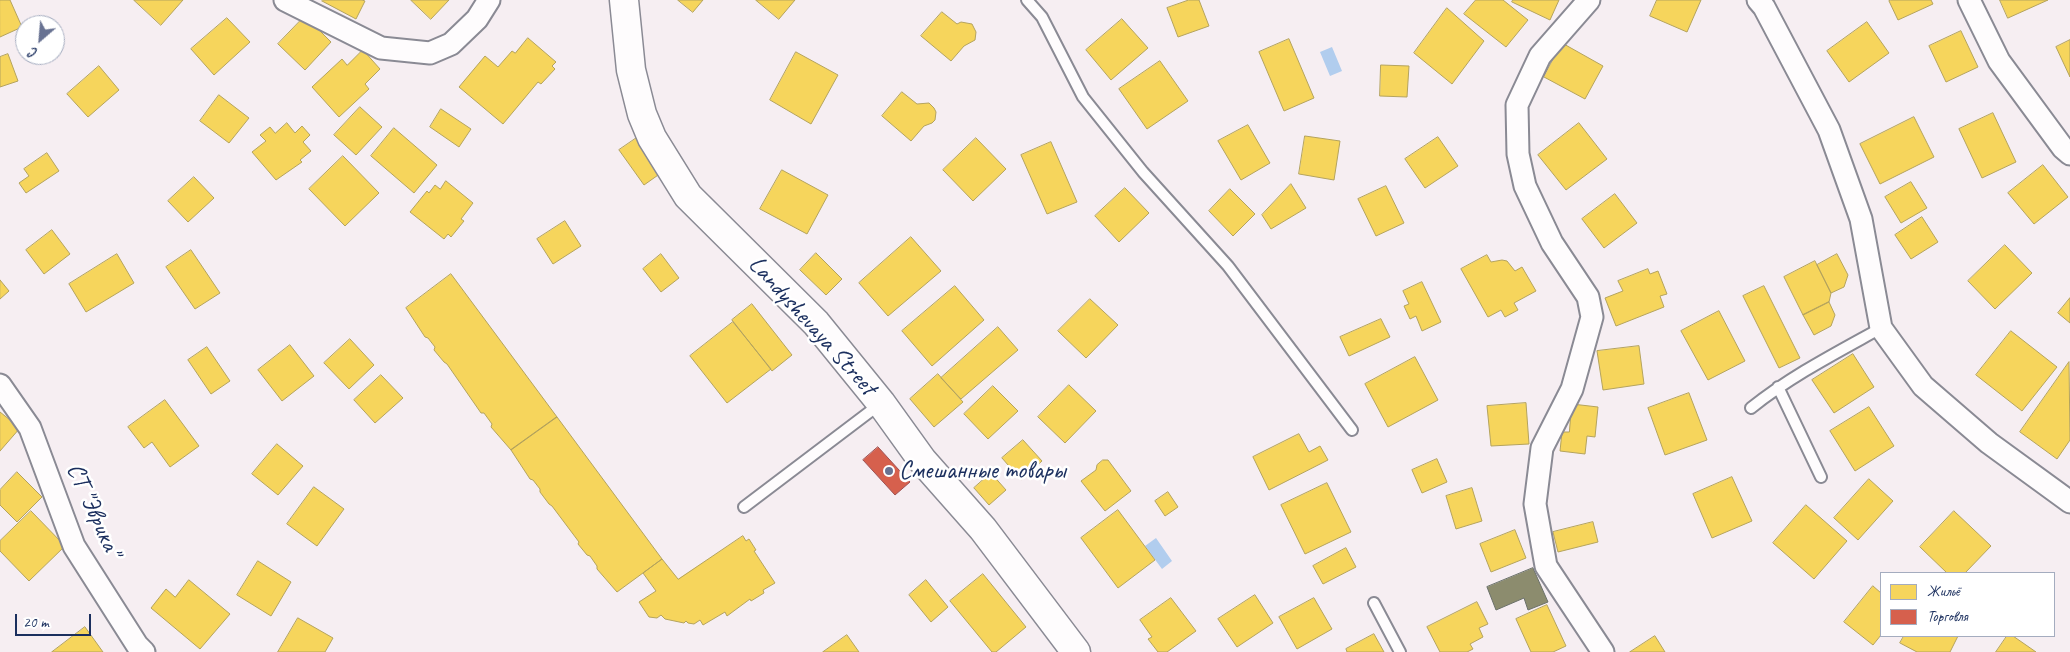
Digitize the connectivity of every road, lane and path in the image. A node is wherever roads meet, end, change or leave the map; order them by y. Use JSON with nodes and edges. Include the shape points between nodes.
{"nodes":[{"id":1,"x":285,"y":0,"type":"edge"},
{"id":2,"x":489,"y":0,"type":"edge"},
{"id":3,"x":624,"y":0,"type":"edge"},
{"id":4,"x":1028,"y":0,"type":"edge"},
{"id":5,"x":1589,"y":0,"type":"edge"},
{"id":6,"x":1758,"y":0,"type":"edge"},
{"id":7,"x":1969,"y":0,"type":"edge"},
{"id":8,"x":2070,"y":154,"type":"edge"},
{"id":9,"x":1880,"y":328,"type":"junction"},
{"id":10,"x":0,"y":385,"type":"edge"},
{"id":11,"x":1778,"y":387,"type":"junction"},
{"id":12,"x":881,"y":403,"type":"junction"},
{"id":13,"x":1751,"y":408,"type":"dead end"},
{"id":14,"x":1352,"y":430,"type":"dead end"},
{"id":15,"x":1821,"y":477,"type":"dead end"},
{"id":16,"x":2070,"y":502,"type":"edge"},
{"id":17,"x":744,"y":507,"type":"dead end"},
{"id":18,"x":1374,"y":603,"type":"dead end"},
{"id":19,"x":144,"y":652,"type":"edge"},
{"id":20,"x":1076,"y":652,"type":"edge"},
{"id":21,"x":1400,"y":652,"type":"edge"},
{"id":22,"x":1603,"y":652,"type":"edge"}],
"edges":[{"from":1,"to":2,"type":"street","via":[[381,48],[430,53],[452,44],[477,19]]},
{"from":3,"to":12,"type":"street","name":"Landyshevaya Street","via":[[631,70],[642,114],[652,138],[688,196],[816,323]]},
{"from":4,"to":14,"type":"lane","via":[[1042,17],[1084,97],[1143,172],[1228,266]]},
{"from":5,"to":22,"type":"street","via":[[1540,56],[1517,105],[1518,154],[1525,186],[1552,243],[1588,297],[1592,317],[1572,389],[1542,448],[1535,504],[1546,566]]},
{"from":6,"to":9,"type":"street","via":[[1829,130],[1861,219]]},
{"from":7,"to":8,"type":"street","via":[[1999,61]]},
{"from":9,"to":11,"type":"lane"},
{"from":9,"to":16,"type":"street","via":[[1923,386],[1989,443]]},
{"from":10,"to":19,"type":"street","name":"СТ \"Эврика\"","via":[[30,428],[74,546]]},
{"from":11,"to":13,"type":"lane"},
{"from":11,"to":15,"type":"lane"},
{"from":12,"to":17,"type":"lane"},
{"from":12,"to":20,"type":"street","name":"Landyshevaya Street","via":[[922,460],[983,529]]},
{"from":18,"to":21,"type":"lane"}]}
